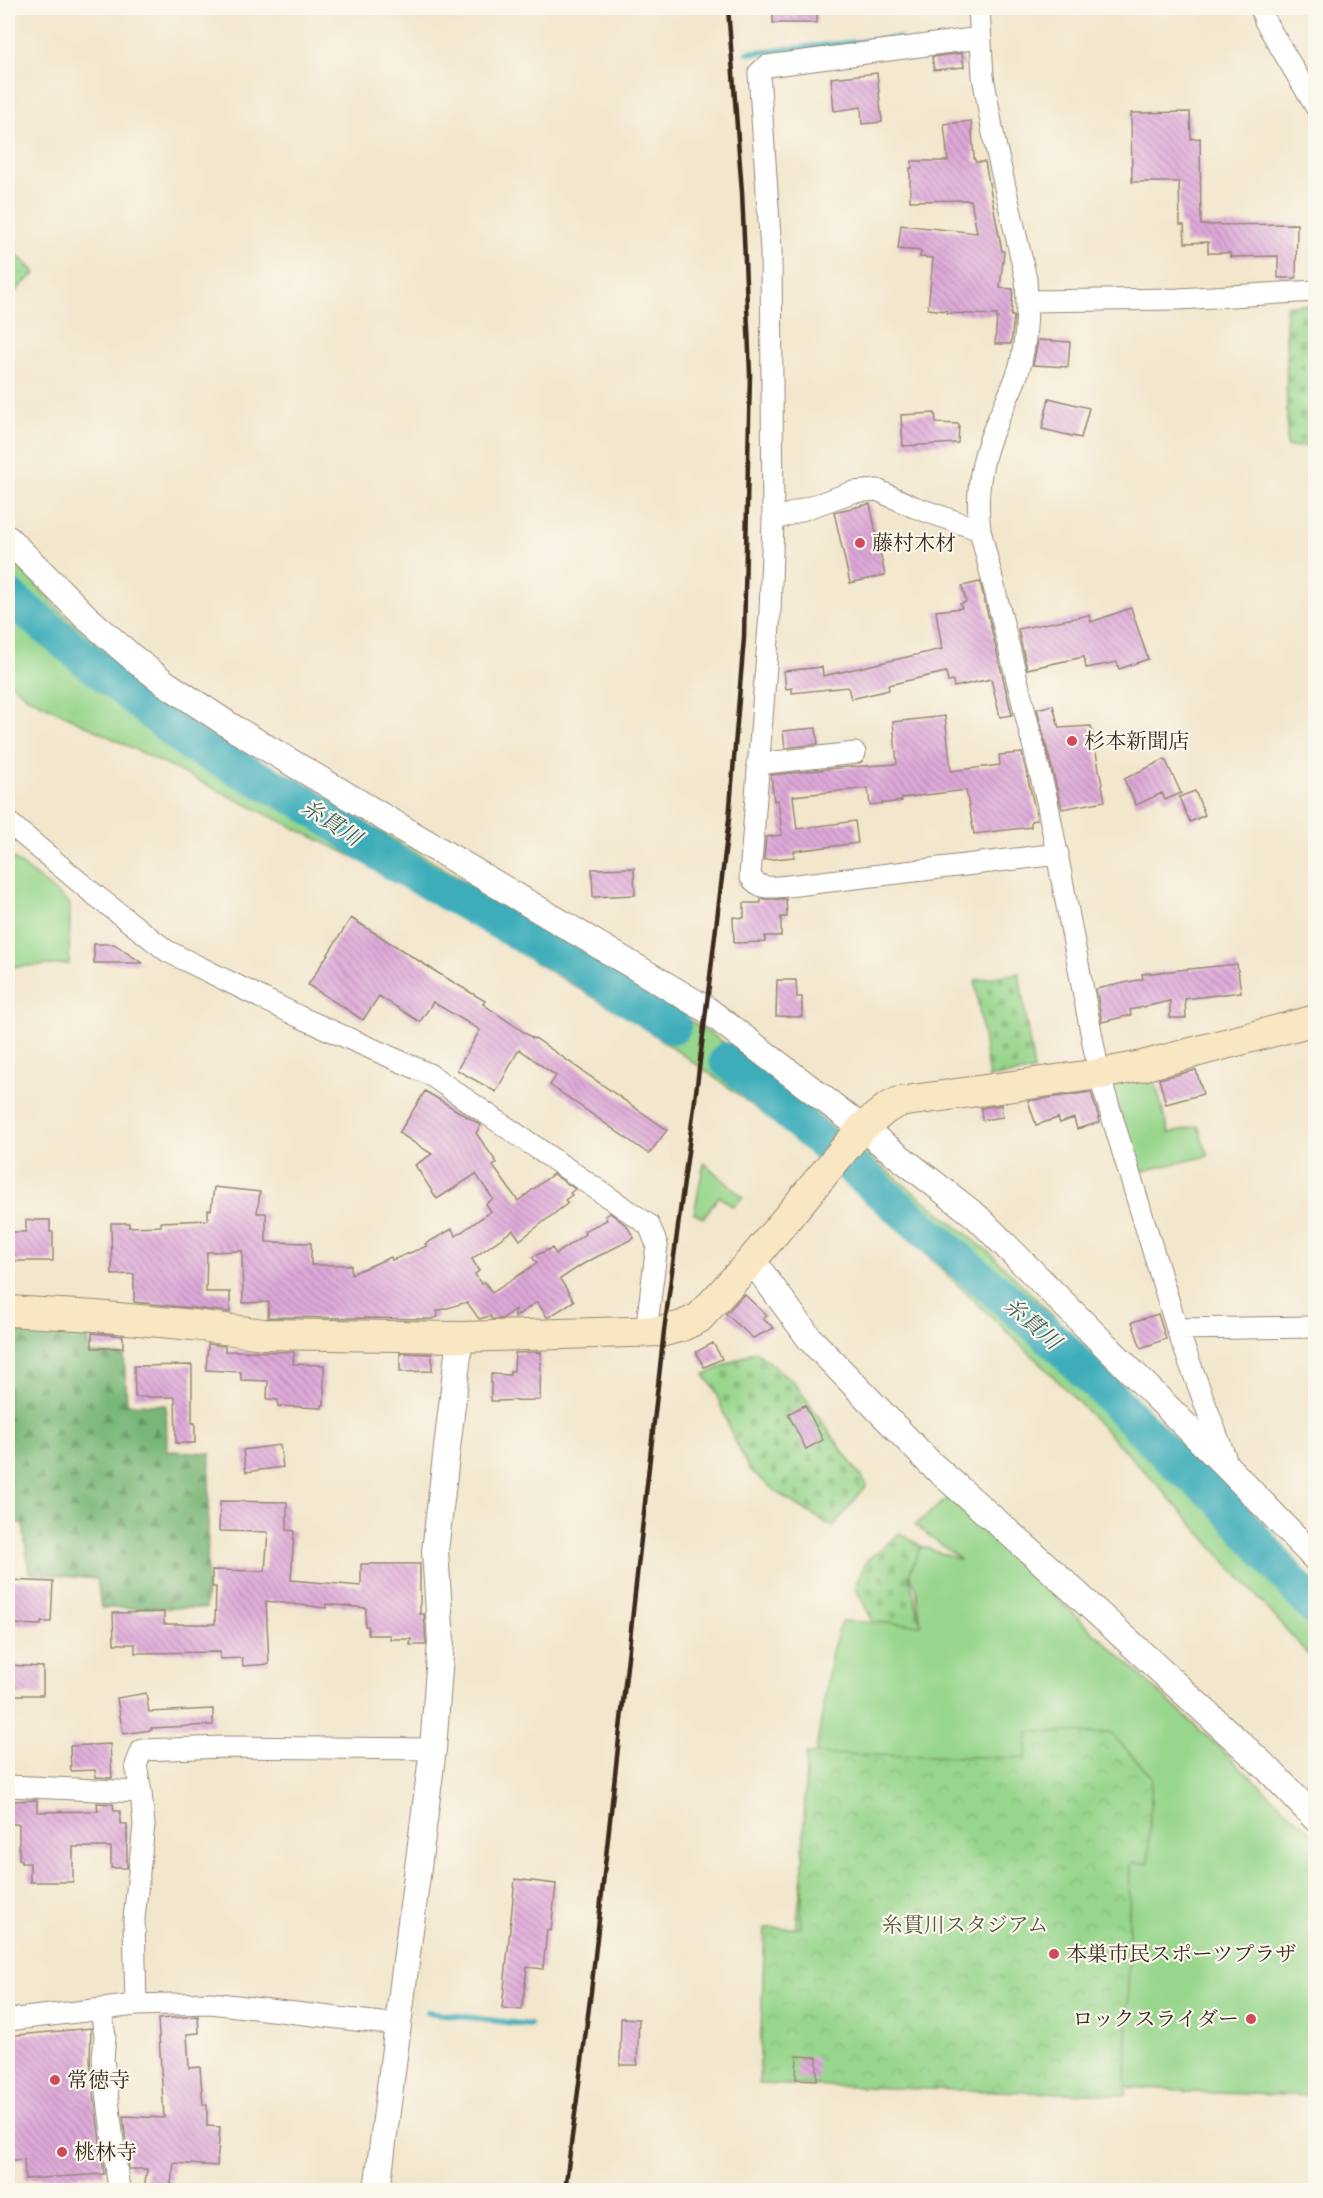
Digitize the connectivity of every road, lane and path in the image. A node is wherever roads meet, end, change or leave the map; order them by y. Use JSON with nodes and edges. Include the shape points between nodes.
{"nodes":[{"id":1,"x":979,"y":8,"type":"edge"},
{"id":2,"x":1261,"y":8,"type":"edge"},
{"id":3,"x":980,"y":38,"type":"junction"},
{"id":4,"x":1316,"y":107,"type":"edge"},
{"id":5,"x":1316,"y":291,"type":"edge"},
{"id":6,"x":1028,"y":301,"type":"junction"},
{"id":7,"x":773,"y":520,"type":"junction"},
{"id":8,"x":980,"y":530,"type":"junction"},
{"id":9,"x":8,"y":539,"type":"edge"},
{"id":10,"x":855,"y":753,"type":"dead end"},
{"id":11,"x":758,"y":764,"type":"junction"},
{"id":12,"x":8,"y":822,"type":"edge"},
{"id":13,"x":1058,"y":854,"type":"junction"},
{"id":14,"x":1316,"y":1020,"type":"edge"},
{"id":15,"x":1099,"y":1074,"type":"junction"},
{"id":16,"x":858,"y":1134,"type":"junction"},
{"id":17,"x":752,"y":1260,"type":"junction"},
{"id":18,"x":8,"y":1311,"type":"edge"},
{"id":19,"x":1316,"y":1327,"type":"edge"},
{"id":20,"x":1177,"y":1329,"type":"junction"},
{"id":21,"x":646,"y":1332,"type":"junction"},
{"id":22,"x":460,"y":1337,"type":"junction"},
{"id":23,"x":1229,"y":1469,"type":"junction"},
{"id":24,"x":1316,"y":1559,"type":"edge"},
{"id":25,"x":433,"y":1749,"type":"junction"},
{"id":26,"x":8,"y":1786,"type":"edge"},
{"id":27,"x":141,"y":1792,"type":"junction"},
{"id":28,"x":1316,"y":1819,"type":"edge"},
{"id":29,"x":136,"y":2005,"type":"junction"},
{"id":30,"x":101,"y":2010,"type":"junction"},
{"id":31,"x":8,"y":2020,"type":"edge"},
{"id":32,"x":398,"y":2025,"type":"junction"},
{"id":33,"x":119,"y":2190,"type":"edge"},
{"id":34,"x":377,"y":2190,"type":"edge"}],
"edges":[{"from":1,"to":3,"type":"street"},
{"from":2,"to":4,"type":"street"},
{"from":3,"to":6,"type":"street","via":[[992,129]]},
{"from":3,"to":7,"type":"street","via":[[767,66],[759,72],[771,251]]},
{"from":5,"to":6,"type":"street","via":[[1178,299]]},
{"from":6,"to":8,"type":"street","via":[[1021,362],[981,466],[977,508]]},
{"from":7,"to":8,"type":"street","via":[[853,492],[877,490]]},
{"from":7,"to":11,"type":"street"},
{"from":8,"to":13,"type":"street"},
{"from":9,"to":16,"type":"street","via":[[87,618],[182,695],[706,1009]]},
{"from":10,"to":11,"type":"street"},
{"from":11,"to":13,"type":"street","via":[[750,876],[762,888]]},
{"from":12,"to":21,"type":"street","via":[[167,951],[300,1017],[429,1074],[649,1225],[657,1245]]},
{"from":13,"to":15,"type":"street"},
{"from":14,"to":15,"type":"main road"},
{"from":15,"to":16,"type":"main road","via":[[899,1102]]},
{"from":15,"to":20,"type":"street"},
{"from":16,"to":17,"type":"main road"},
{"from":16,"to":23,"type":"street","via":[[976,1216]]},
{"from":17,"to":21,"type":"main road","via":[[699,1318],[664,1331]]},
{"from":17,"to":28,"type":"street","via":[[810,1339],[930,1463],[1269,1770]]},
{"from":18,"to":22,"type":"main road","via":[[264,1334]]},
{"from":19,"to":20,"type":"street"},
{"from":20,"to":23,"type":"street"},
{"from":21,"to":22,"type":"main road"},
{"from":22,"to":25,"type":"street","via":[[435,1551],[441,1642]]},
{"from":23,"to":24,"type":"street"},
{"from":25,"to":27,"type":"street","via":[[142,1750],[136,1765]]},
{"from":25,"to":32,"type":"street"},
{"from":26,"to":27,"type":"street"},
{"from":27,"to":29,"type":"street","via":[[144,1825],[134,1919]]},
{"from":29,"to":30,"type":"street"},
{"from":29,"to":32,"type":"street","via":[[211,2002]]},
{"from":30,"to":31,"type":"street"},
{"from":30,"to":33,"type":"street"},
{"from":32,"to":34,"type":"street"}]}
